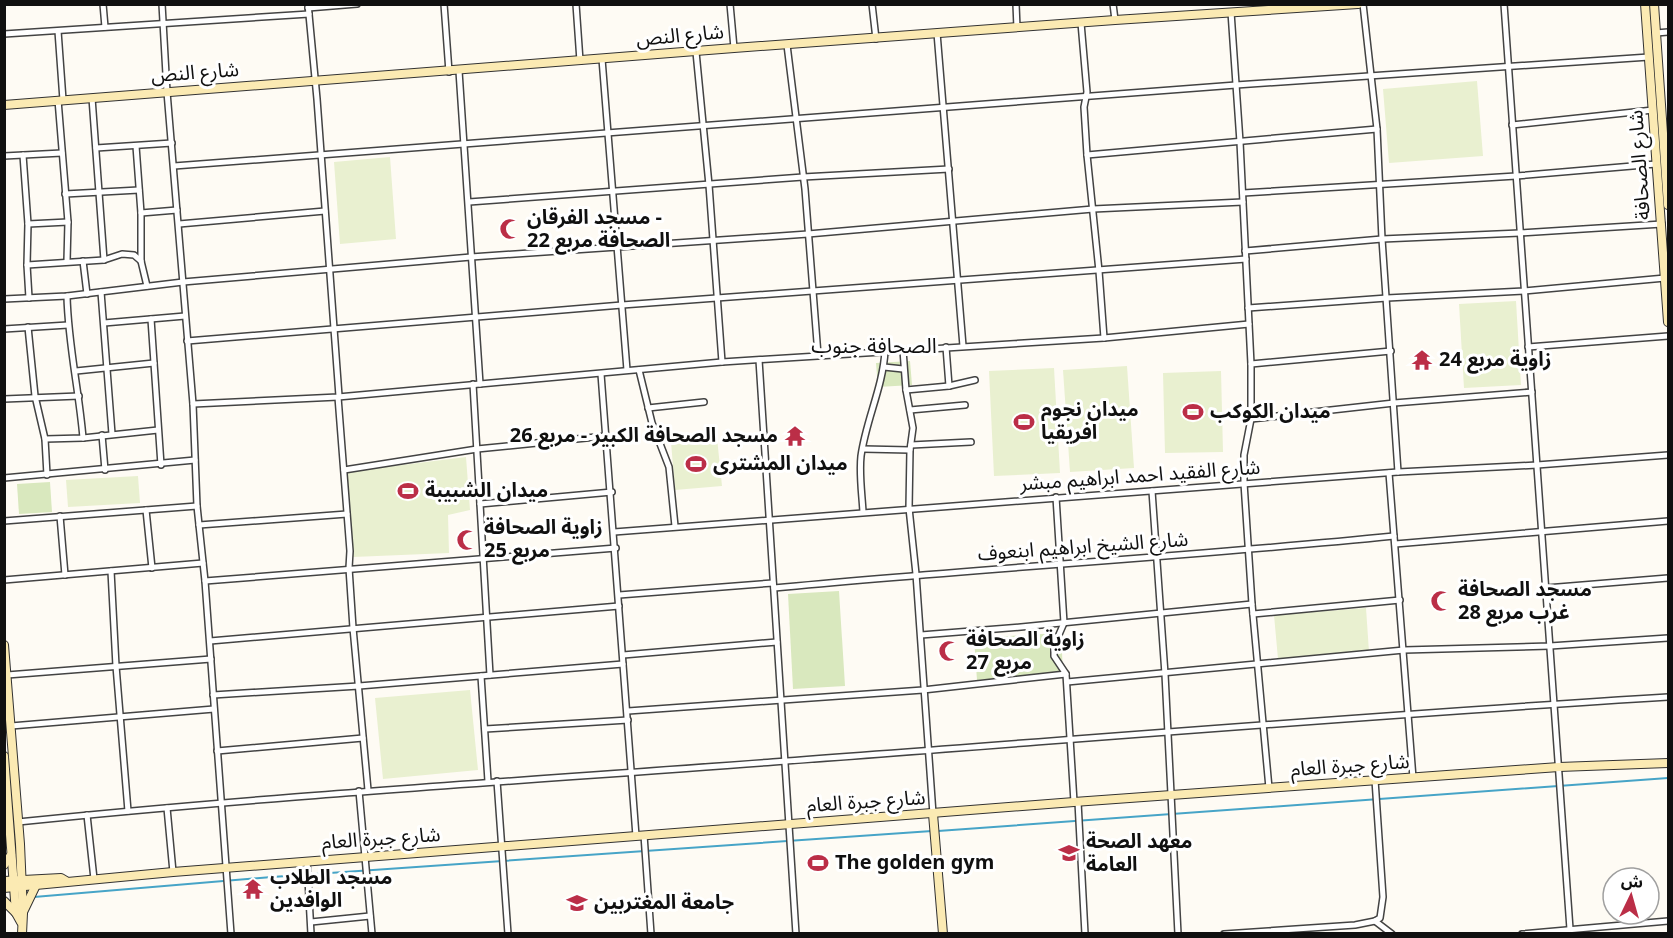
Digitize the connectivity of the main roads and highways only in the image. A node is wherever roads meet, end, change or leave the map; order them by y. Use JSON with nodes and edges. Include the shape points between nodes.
{"nodes":[{"id":1,"x":1358,"y":4,"type":"edge"},
{"id":2,"x":1645,"y":4,"type":"edge"},
{"id":3,"x":1654,"y":4,"type":"edge"},
{"id":4,"x":1213,"y":9,"type":"edge"},
{"id":5,"x":1664,"y":88,"type":"edge"},
{"id":6,"x":4,"y":105,"type":"edge"},
{"id":7,"x":1666,"y":143,"type":"edge"},
{"id":8,"x":1668,"y":196,"type":"edge"},
{"id":9,"x":1668,"y":205,"type":"edge"},
{"id":10,"x":1668,"y":322,"type":"edge"},
{"id":11,"x":4,"y":645,"type":"edge"},
{"id":12,"x":7,"y":714,"type":"edge"},
{"id":13,"x":4,"y":756,"type":"edge"},
{"id":14,"x":1668,"y":763,"type":"edge"},
{"id":15,"x":5,"y":773,"type":"edge"},
{"id":16,"x":933,"y":814,"type":"junction"},
{"id":17,"x":11,"y":855,"type":"junction"},
{"id":18,"x":4,"y":865,"type":"edge"},
{"id":19,"x":66,"y":881,"type":"junction"},
{"id":20,"x":16,"y":883,"type":"edge"},
{"id":21,"x":36,"y":885,"type":"junction"},
{"id":22,"x":4,"y":888,"type":"edge"},
{"id":23,"x":4,"y":901,"type":"edge"},
{"id":24,"x":19,"y":913,"type":"junction"},
{"id":25,"x":22,"y":933,"type":"edge"},
{"id":26,"x":943,"y":933,"type":"edge"}],
"edges":[{"from":1,"to":4,"type":"main road","name":"شارع النص","via":[[1231,12]]},
{"from":2,"to":10,"type":"main road","name":"شارع الصحافة"},
{"from":3,"to":5,"type":"main road","name":"شارع الصحافة"},
{"from":4,"to":6,"type":"main road","name":"شارع النص","via":[[1081,23]]},
{"from":5,"to":7,"type":"main road","name":"شارع الصحافة"},
{"from":7,"to":8,"type":"main road","name":"شارع الصحافة"},
{"from":8,"to":9,"type":"main road","name":"شارع الصحافة"},
{"from":11,"to":12,"type":"main road"},
{"from":12,"to":20,"type":"main road","via":[[18,822]]},
{"from":13,"to":15,"type":"main road"},
{"from":14,"to":16,"type":"main road","name":"شارع جبرة العام","via":[[1559,767]]},
{"from":15,"to":17,"type":"main road"},
{"from":16,"to":19,"type":"main road","name":"شارع جبرة العام"},
{"from":16,"to":26,"type":"main road"},
{"from":17,"to":18,"type":"main road"},
{"from":17,"to":20,"type":"main road"},
{"from":19,"to":20,"type":"main road","via":[[61,878]]},
{"from":19,"to":21,"type":"main road"},
{"from":20,"to":21,"type":"main road"},
{"from":20,"to":22,"type":"main road"},
{"from":20,"to":24,"type":"main road"},
{"from":21,"to":24,"type":"main road"},
{"from":23,"to":24,"type":"main road"},
{"from":24,"to":25,"type":"main road"}]}
